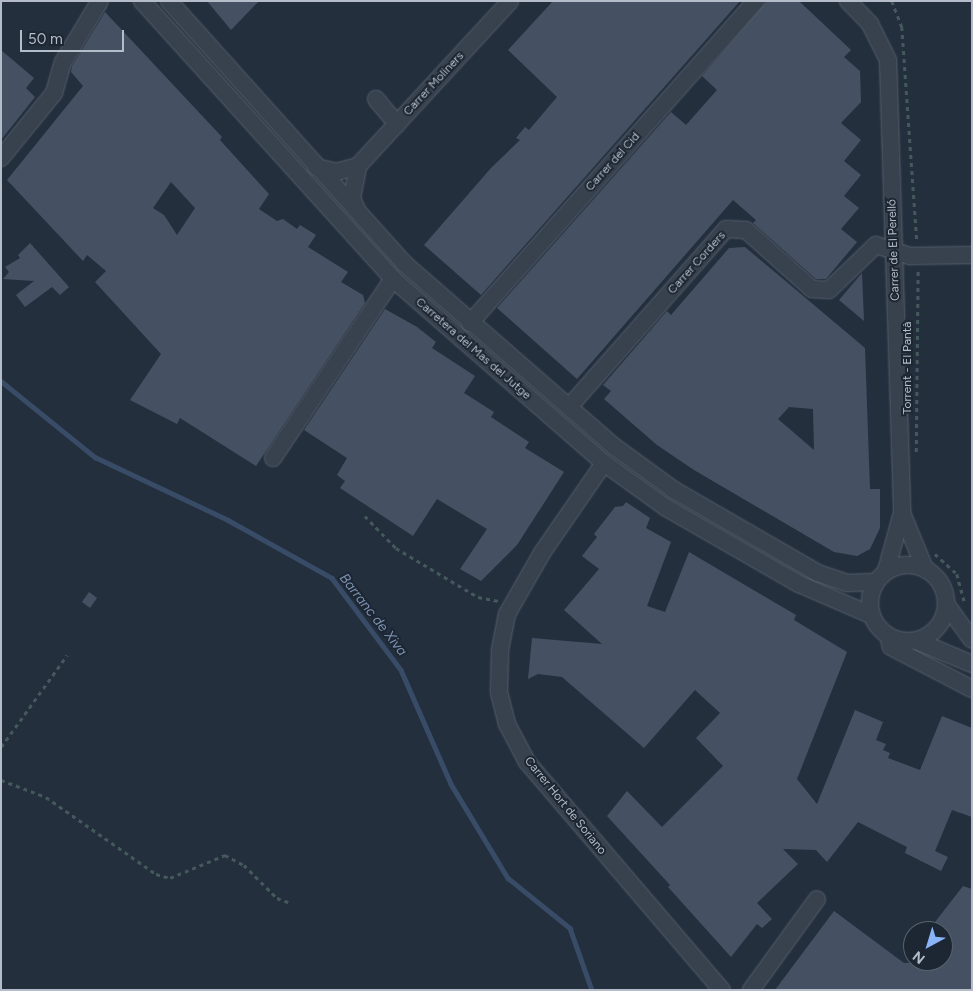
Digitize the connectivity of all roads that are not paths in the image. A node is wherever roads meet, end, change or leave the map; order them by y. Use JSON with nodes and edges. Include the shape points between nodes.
{"nodes":[{"id":1,"x":100,"y":1,"type":"edge"},
{"id":2,"x":142,"y":1,"type":"edge"},
{"id":3,"x":169,"y":1,"type":"edge"},
{"id":4,"x":510,"y":1,"type":"edge"},
{"id":5,"x":756,"y":1,"type":"edge"},
{"id":6,"x":853,"y":3,"type":"edge"},
{"id":7,"x":376,"y":99,"type":"dead end"},
{"id":8,"x":397,"y":124,"type":"junction"},
{"id":9,"x":1,"y":158,"type":"edge"},
{"id":10,"x":358,"y":166,"type":"junction"},
{"id":11,"x":316,"y":167,"type":"junction"},
{"id":12,"x":359,"y":214,"type":"junction"},
{"id":13,"x":893,"y":250,"type":"junction"},
{"id":14,"x":972,"y":255,"type":"edge"},
{"id":15,"x":393,"y":280,"type":"junction"},
{"id":16,"x":470,"y":324,"type":"junction"},
{"id":17,"x":568,"y":407,"type":"junction"},
{"id":18,"x":273,"y":458,"type":"dead end"},
{"id":19,"x":604,"y":463,"type":"junction"},
{"id":20,"x":902,"y":512,"type":"junction"},
{"id":21,"x":925,"y":568,"type":"junction"},
{"id":22,"x":880,"y":577,"type":"junction"},
{"id":23,"x":946,"y":604,"type":"junction"},
{"id":24,"x":871,"y":615,"type":"junction"},
{"id":25,"x":889,"y":637,"type":"junction"},
{"id":26,"x":972,"y":640,"type":"edge"},
{"id":27,"x":917,"y":641,"type":"junction"},
{"id":28,"x":972,"y":664,"type":"edge"},
{"id":29,"x":972,"y":689,"type":"edge"},
{"id":30,"x":817,"y":900,"type":"dead end"},
{"id":31,"x":722,"y":990,"type":"edge"},
{"id":32,"x":751,"y":990,"type":"edge"}],
"edges":[{"from":1,"to":9,"type":"street","via":[[64,62],[54,92]]},
{"from":2,"to":15,"type":"street","name":"Carretera del Mas del Jutge"},
{"from":3,"to":11,"type":"street","name":"Carretera del Mas del Jutge"},
{"from":4,"to":8,"type":"street","name":"Carrer Moliners"},
{"from":5,"to":16,"type":"street","name":"Carrer del Cid"},
{"from":6,"to":13,"type":"street","name":"Carrer de El Perelló","via":[[870,24],[888,60]]},
{"from":7,"to":8,"type":"street"},
{"from":8,"to":10,"type":"street","name":"Carrer Moliners"},
{"from":10,"to":11,"type":"street","via":[[336,172]]},
{"from":10,"to":12,"type":"street","via":[[352,198]]},
{"from":11,"to":12,"type":"street","name":"Carretera del Mas del Jutge"},
{"from":12,"to":16,"type":"street","name":"Carretera del Mas del Jutge","via":[[404,264]]},
{"from":13,"to":14,"type":"street","via":[[918,256]]},
{"from":13,"to":17,"type":"street","name":"Carrer Corders","via":[[876,245],[829,290],[812,289],[746,230],[726,229]]},
{"from":13,"to":20,"type":"street","name":"Carrer de El Perelló"},
{"from":15,"to":18,"type":"street"},
{"from":15,"to":19,"type":"street","name":"Carretera del Mas del Jutge"},
{"from":16,"to":17,"type":"street","name":"Carretera del Mas del Jutge"},
{"from":17,"to":22,"type":"street","name":"Carretera del Mas del Jutge","via":[[615,447],[674,490],[818,573],[847,583]]},
{"from":19,"to":24,"type":"street","name":"Carretera del Mas del Jutge","via":[[665,507],[791,579]]},
{"from":19,"to":31,"type":"street","name":"Carrer Hort de Soriano","via":[[570,510],[512,604],[500,651],[499,692],[507,724],[527,762]]},
{"from":20,"to":21,"type":"street"},
{"from":20,"to":22,"type":"street"},
{"from":21,"to":22,"type":"street","via":[[898,566]]},
{"from":21,"to":23,"type":"street","via":[[944,590]]},
{"from":22,"to":24,"type":"street","via":[[870,593]]},
{"from":23,"to":26,"type":"street"},
{"from":23,"to":27,"type":"street","via":[[938,628]]},
{"from":24,"to":25,"type":"street","via":[[878,628]]},
{"from":25,"to":27,"type":"street","via":[[903,642]]},
{"from":25,"to":29,"type":"street","via":[[890,648]]},
{"from":27,"to":28,"type":"street"},
{"from":30,"to":32,"type":"street"}]}
